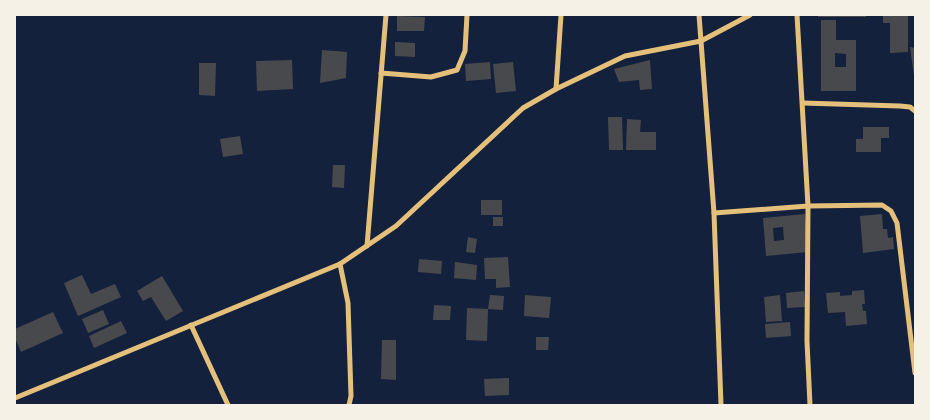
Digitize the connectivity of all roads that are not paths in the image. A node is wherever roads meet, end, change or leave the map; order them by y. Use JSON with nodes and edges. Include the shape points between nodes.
{"nodes":[{"id":1,"x":386,"y":15,"type":"edge"},
{"id":2,"x":467,"y":15,"type":"edge"},
{"id":3,"x":561,"y":15,"type":"edge"},
{"id":4,"x":699,"y":15,"type":"edge"},
{"id":5,"x":750,"y":15,"type":"edge"},
{"id":6,"x":796,"y":15,"type":"edge"},
{"id":7,"x":701,"y":41,"type":"junction"},
{"id":8,"x":381,"y":73,"type":"junction"},
{"id":9,"x":556,"y":89,"type":"junction"},
{"id":10,"x":803,"y":102,"type":"junction"},
{"id":11,"x":915,"y":110,"type":"edge"},
{"id":12,"x":808,"y":206,"type":"junction"},
{"id":13,"x":714,"y":213,"type":"junction"},
{"id":14,"x":367,"y":246,"type":"junction"},
{"id":15,"x":340,"y":264,"type":"junction"},
{"id":16,"x":191,"y":325,"type":"junction"},
{"id":17,"x":915,"y":373,"type":"edge"},
{"id":18,"x":15,"y":398,"type":"edge"},
{"id":19,"x":228,"y":405,"type":"edge"},
{"id":20,"x":350,"y":405,"type":"edge"},
{"id":21,"x":721,"y":405,"type":"edge"},
{"id":22,"x":810,"y":405,"type":"edge"}],
"edges":[{"from":1,"to":8,"type":"street"},
{"from":2,"to":8,"type":"street","via":[[465,51],[457,70],[432,77]]},
{"from":3,"to":9,"type":"street"},
{"from":4,"to":7,"type":"street"},
{"from":5,"to":7,"type":"street"},
{"from":6,"to":10,"type":"street"},
{"from":7,"to":9,"type":"street","via":[[625,56]]},
{"from":7,"to":13,"type":"street"},
{"from":8,"to":14,"type":"street"},
{"from":9,"to":14,"type":"street","via":[[523,108],[396,226]]},
{"from":10,"to":11,"type":"street","via":[[900,106]]},
{"from":10,"to":12,"type":"street"},
{"from":12,"to":13,"type":"street"},
{"from":12,"to":17,"type":"street","via":[[882,205],[892,211],[897,223]]},
{"from":12,"to":22,"type":"street"},
{"from":13,"to":21,"type":"street"},
{"from":14,"to":15,"type":"street"},
{"from":15,"to":16,"type":"street"},
{"from":15,"to":20,"type":"street","via":[[348,303]]},
{"from":16,"to":18,"type":"street"},
{"from":16,"to":19,"type":"street"}]}
